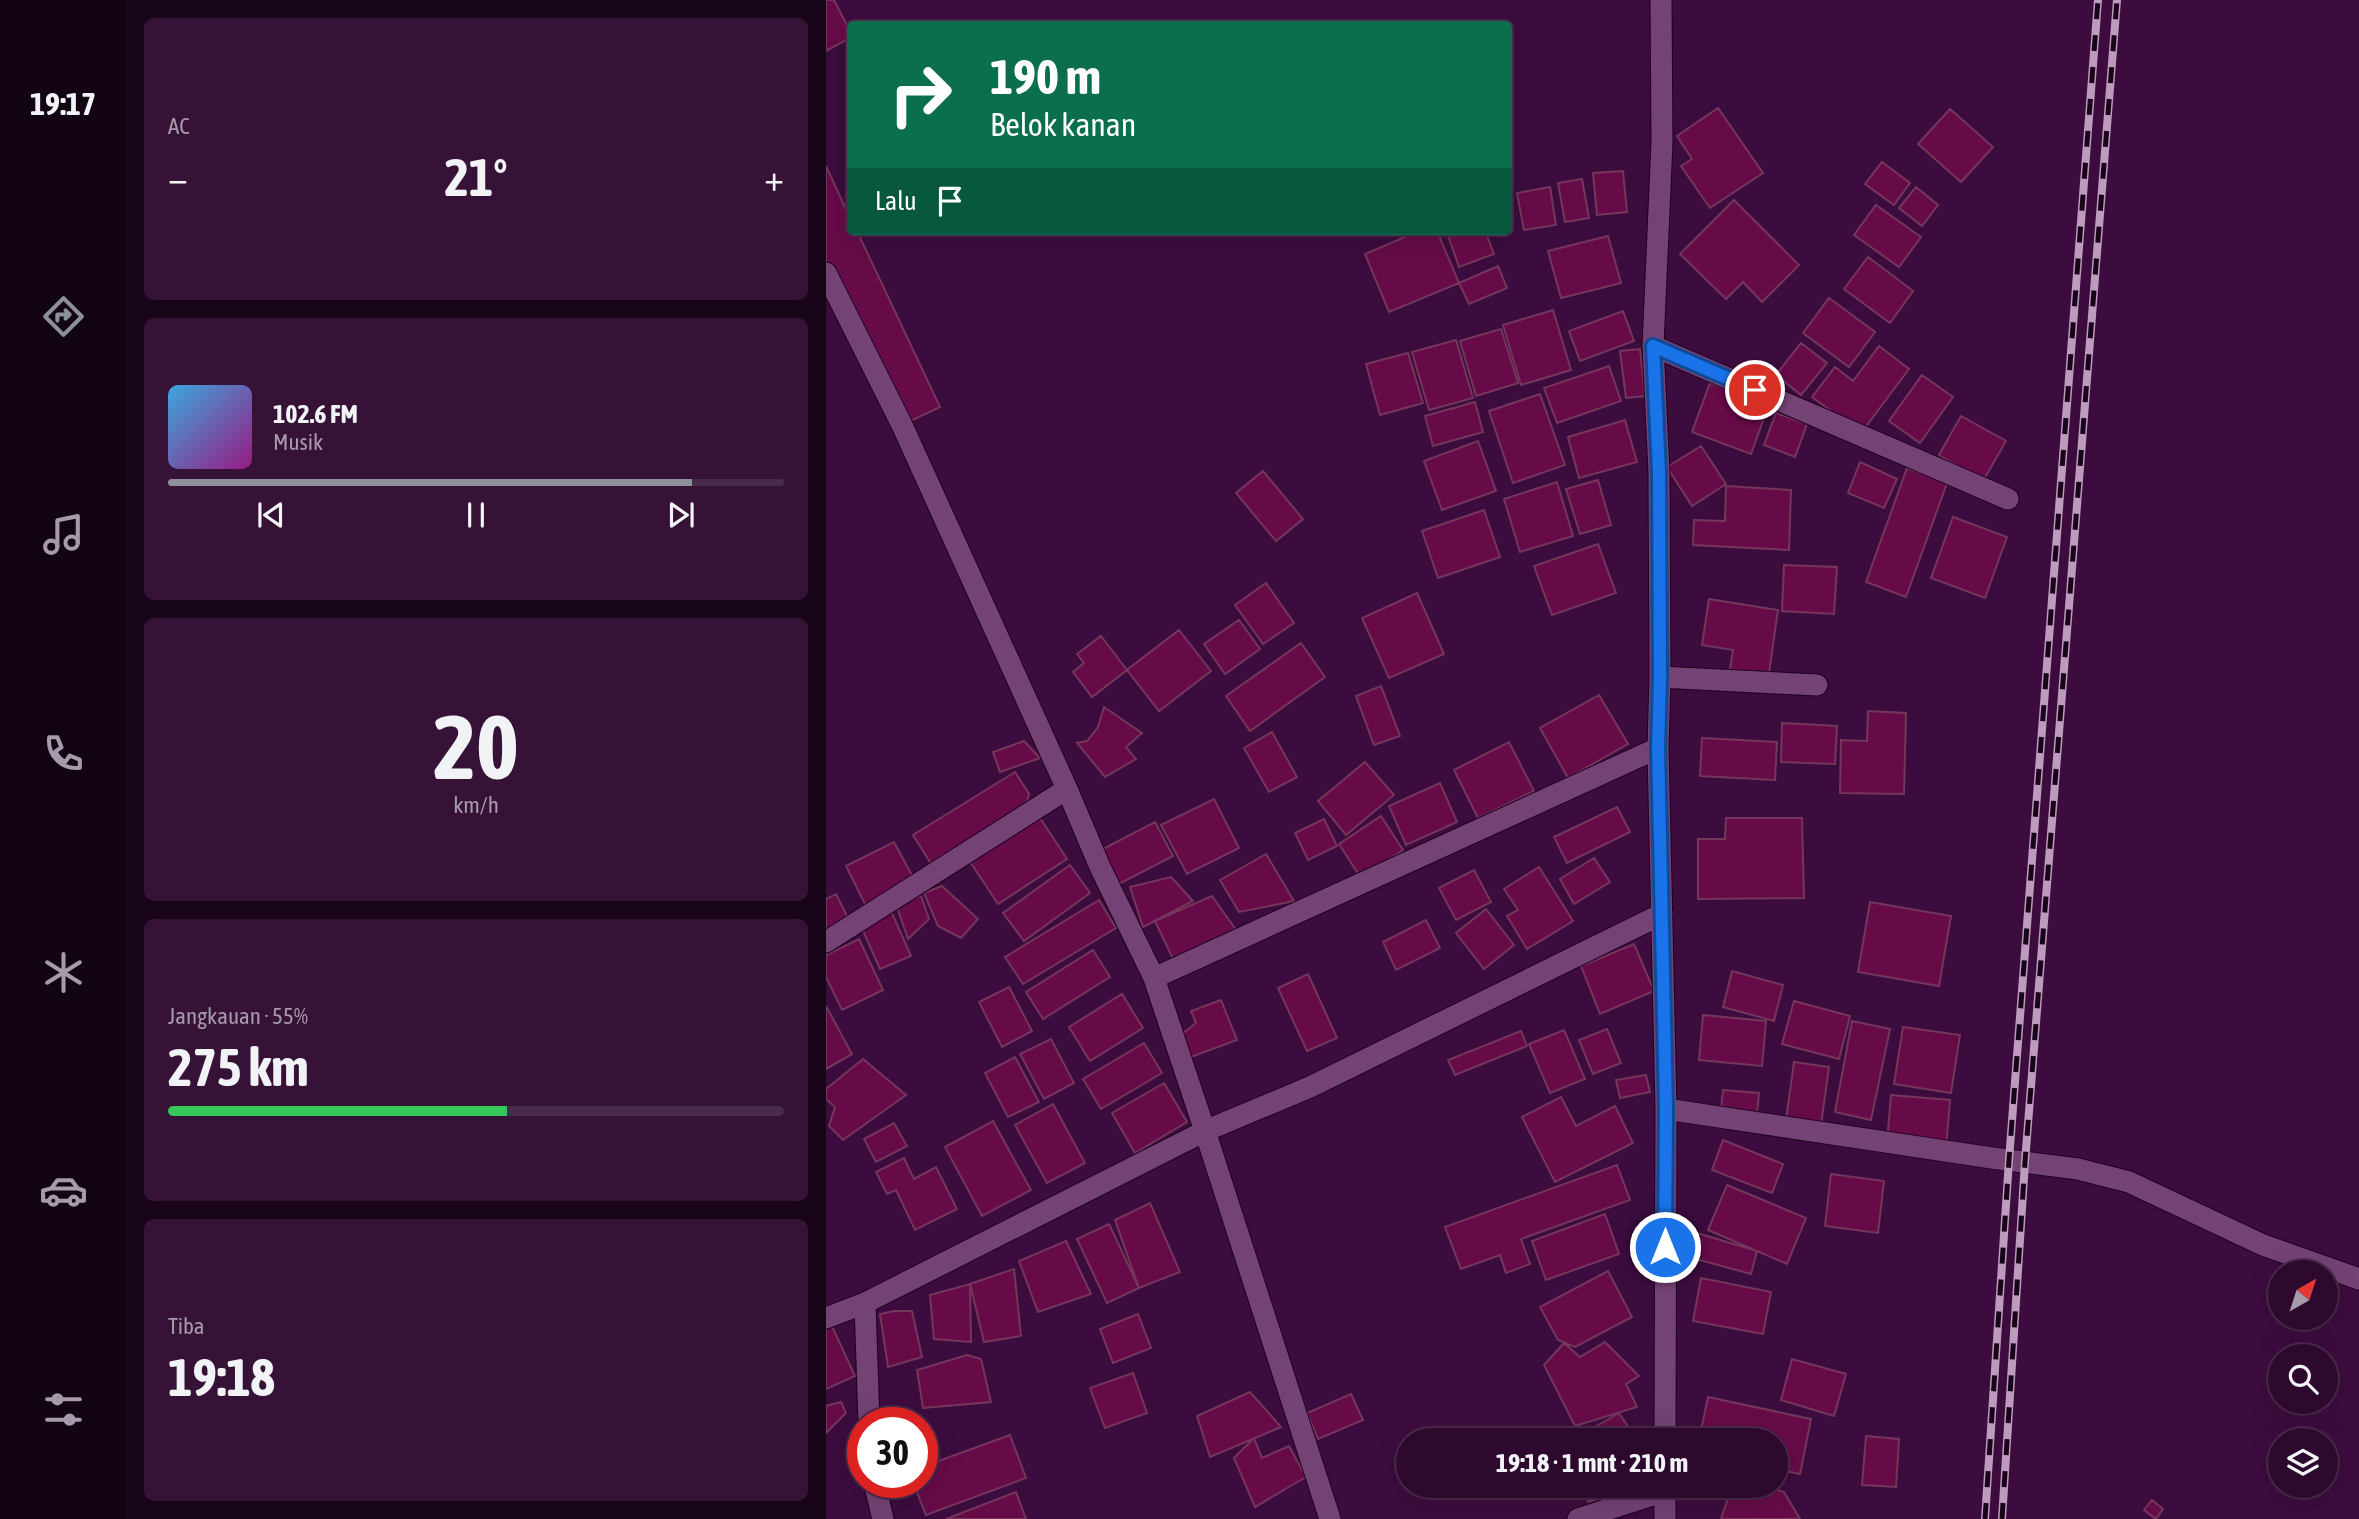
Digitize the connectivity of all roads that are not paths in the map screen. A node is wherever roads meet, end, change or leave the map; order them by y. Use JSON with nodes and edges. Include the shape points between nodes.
{"nodes":[{"id":1,"x":1661,"y":0,"type":"edge"},
{"id":2,"x":826,"y":273,"type":"edge"},
{"id":3,"x":1653,"y":346,"type":"junction"},
{"id":4,"x":2008,"y":499,"type":"dead end"},
{"id":5,"x":1660,"y":677,"type":"junction"},
{"id":6,"x":1817,"y":685,"type":"dead end"},
{"id":7,"x":1658,"y":748,"type":"junction"},
{"id":8,"x":1067,"y":789,"type":"junction"},
{"id":9,"x":1662,"y":914,"type":"junction"},
{"id":10,"x":826,"y":942,"type":"edge"},
{"id":11,"x":1154,"y":978,"type":"junction"},
{"id":12,"x":1666,"y":1109,"type":"junction"},
{"id":13,"x":1205,"y":1131,"type":"junction"},
{"id":14,"x":2359,"y":1279,"type":"edge"},
{"id":15,"x":865,"y":1303,"type":"junction"},
{"id":16,"x":826,"y":1318,"type":"edge"},
{"id":17,"x":868,"y":1407,"type":"edge"},
{"id":18,"x":1665,"y":1428,"type":"edge"},
{"id":19,"x":878,"y":1498,"type":"edge"},
{"id":20,"x":1637,"y":1498,"type":"edge"},
{"id":21,"x":1665,"y":1498,"type":"edge"},
{"id":22,"x":883,"y":1519,"type":"edge"},
{"id":23,"x":1330,"y":1519,"type":"edge"},
{"id":24,"x":1578,"y":1519,"type":"edge"},
{"id":25,"x":1665,"y":1519,"type":"edge"}],
"edges":[{"from":1,"to":3,"type":"street","via":[[1662,142]]},
{"from":2,"to":8,"type":"street","via":[[902,425]]},
{"from":3,"to":4,"type":"street"},
{"from":3,"to":5,"type":"street"},
{"from":5,"to":6,"type":"street"},
{"from":5,"to":7,"type":"street"},
{"from":7,"to":9,"type":"street"},
{"from":7,"to":11,"type":"street"},
{"from":8,"to":10,"type":"street"},
{"from":8,"to":11,"type":"street"},
{"from":9,"to":12,"type":"street"},
{"from":9,"to":13,"type":"street","via":[[1310,1087]]},
{"from":11,"to":13,"type":"street"},
{"from":12,"to":14,"type":"street","via":[[2078,1169],[2129,1182],[2263,1245]]},
{"from":12,"to":18,"type":"street"},
{"from":13,"to":15,"type":"street"},
{"from":13,"to":23,"type":"street"},
{"from":15,"to":16,"type":"street"},
{"from":15,"to":17,"type":"street"},
{"from":19,"to":22,"type":"street"},
{"from":20,"to":24,"type":"street"},
{"from":21,"to":25,"type":"street"}]}
